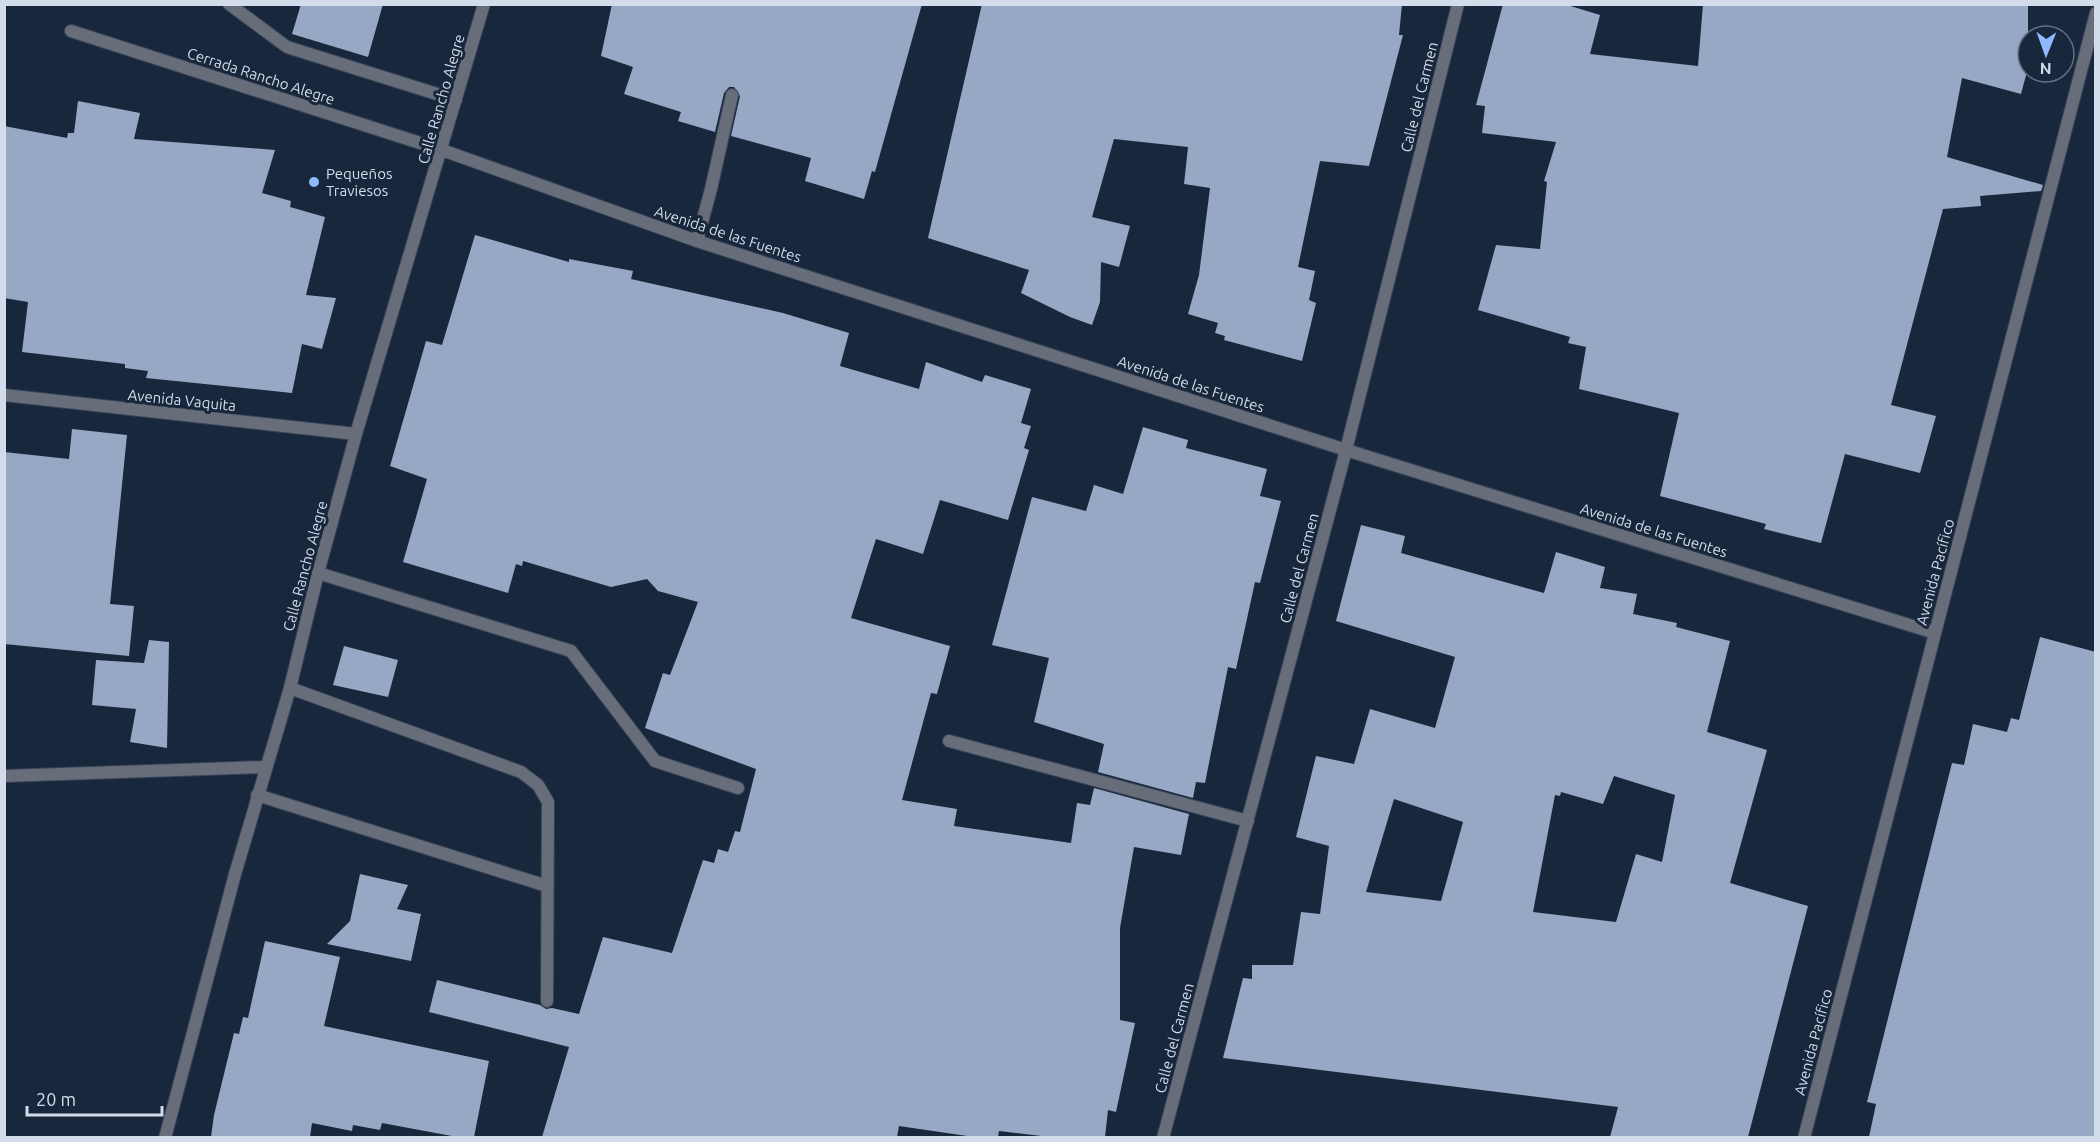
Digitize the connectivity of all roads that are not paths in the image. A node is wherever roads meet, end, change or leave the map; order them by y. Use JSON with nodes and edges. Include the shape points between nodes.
{"nodes":[{"id":1,"x":229,"y":4,"type":"edge"},
{"id":2,"x":484,"y":4,"type":"edge"},
{"id":3,"x":1458,"y":4,"type":"edge"},
{"id":4,"x":2096,"y":14,"type":"edge"},
{"id":5,"x":71,"y":31,"type":"dead end"},
{"id":6,"x":732,"y":95,"type":"dead end"},
{"id":7,"x":456,"y":100,"type":"junction"},
{"id":8,"x":442,"y":150,"type":"junction"},
{"id":9,"x":697,"y":241,"type":"junction"},
{"id":10,"x":4,"y":395,"type":"edge"},
{"id":11,"x":356,"y":434,"type":"junction"},
{"id":12,"x":1346,"y":450,"type":"junction"},
{"id":13,"x":318,"y":573,"type":"junction"},
{"id":14,"x":1935,"y":633,"type":"junction"},
{"id":15,"x":290,"y":688,"type":"junction"},
{"id":16,"x":949,"y":741,"type":"dead end"},
{"id":17,"x":266,"y":767,"type":"junction"},
{"id":18,"x":4,"y":776,"type":"edge"},
{"id":19,"x":738,"y":788,"type":"dead end"},
{"id":20,"x":257,"y":795,"type":"junction"},
{"id":21,"x":1248,"y":821,"type":"junction"},
{"id":22,"x":547,"y":886,"type":"junction"},
{"id":23,"x":547,"y":1001,"type":"dead end"},
{"id":24,"x":165,"y":1137,"type":"edge"},
{"id":25,"x":1163,"y":1137,"type":"edge"},
{"id":26,"x":1804,"y":1137,"type":"edge"}],
"edges":[{"from":1,"to":7,"type":"street","via":[[287,47]]},
{"from":2,"to":7,"type":"street","name":"Calle Rancho Alegre"},
{"from":3,"to":12,"type":"street","name":"Calle del Carmen"},
{"from":4,"to":14,"type":"street","name":"Avenida Pacífico"},
{"from":5,"to":8,"type":"street","name":"Cerrada Rancho Alegre"},
{"from":6,"to":9,"type":"street"},
{"from":7,"to":8,"type":"street","name":"Calle Rancho Alegre"},
{"from":8,"to":9,"type":"street","name":"Avenida de las Fuentes"},
{"from":8,"to":11,"type":"street","name":"Calle Rancho Alegre"},
{"from":9,"to":12,"type":"street","name":"Avenida de las Fuentes"},
{"from":10,"to":11,"type":"street","name":"Avenida Vaquita"},
{"from":11,"to":13,"type":"street","name":"Calle Rancho Alegre"},
{"from":12,"to":14,"type":"street","name":"Avenida de las Fuentes"},
{"from":12,"to":21,"type":"street","name":"Calle del Carmen"},
{"from":13,"to":15,"type":"street","name":"Calle Rancho Alegre"},
{"from":13,"to":19,"type":"street","via":[[571,651],[655,761]]},
{"from":14,"to":26,"type":"street","name":"Avenida Pacífico"},
{"from":15,"to":17,"type":"street","name":"Calle Rancho Alegre"},
{"from":15,"to":22,"type":"street","via":[[521,772],[538,784],[548,802]]},
{"from":16,"to":21,"type":"street"},
{"from":17,"to":18,"type":"street"},
{"from":17,"to":20,"type":"street","name":"Calle Rancho Alegre"},
{"from":20,"to":22,"type":"street"},
{"from":20,"to":24,"type":"street","name":"Calle Rancho Alegre"},
{"from":21,"to":25,"type":"street","name":"Calle del Carmen"},
{"from":22,"to":23,"type":"street"}]}
